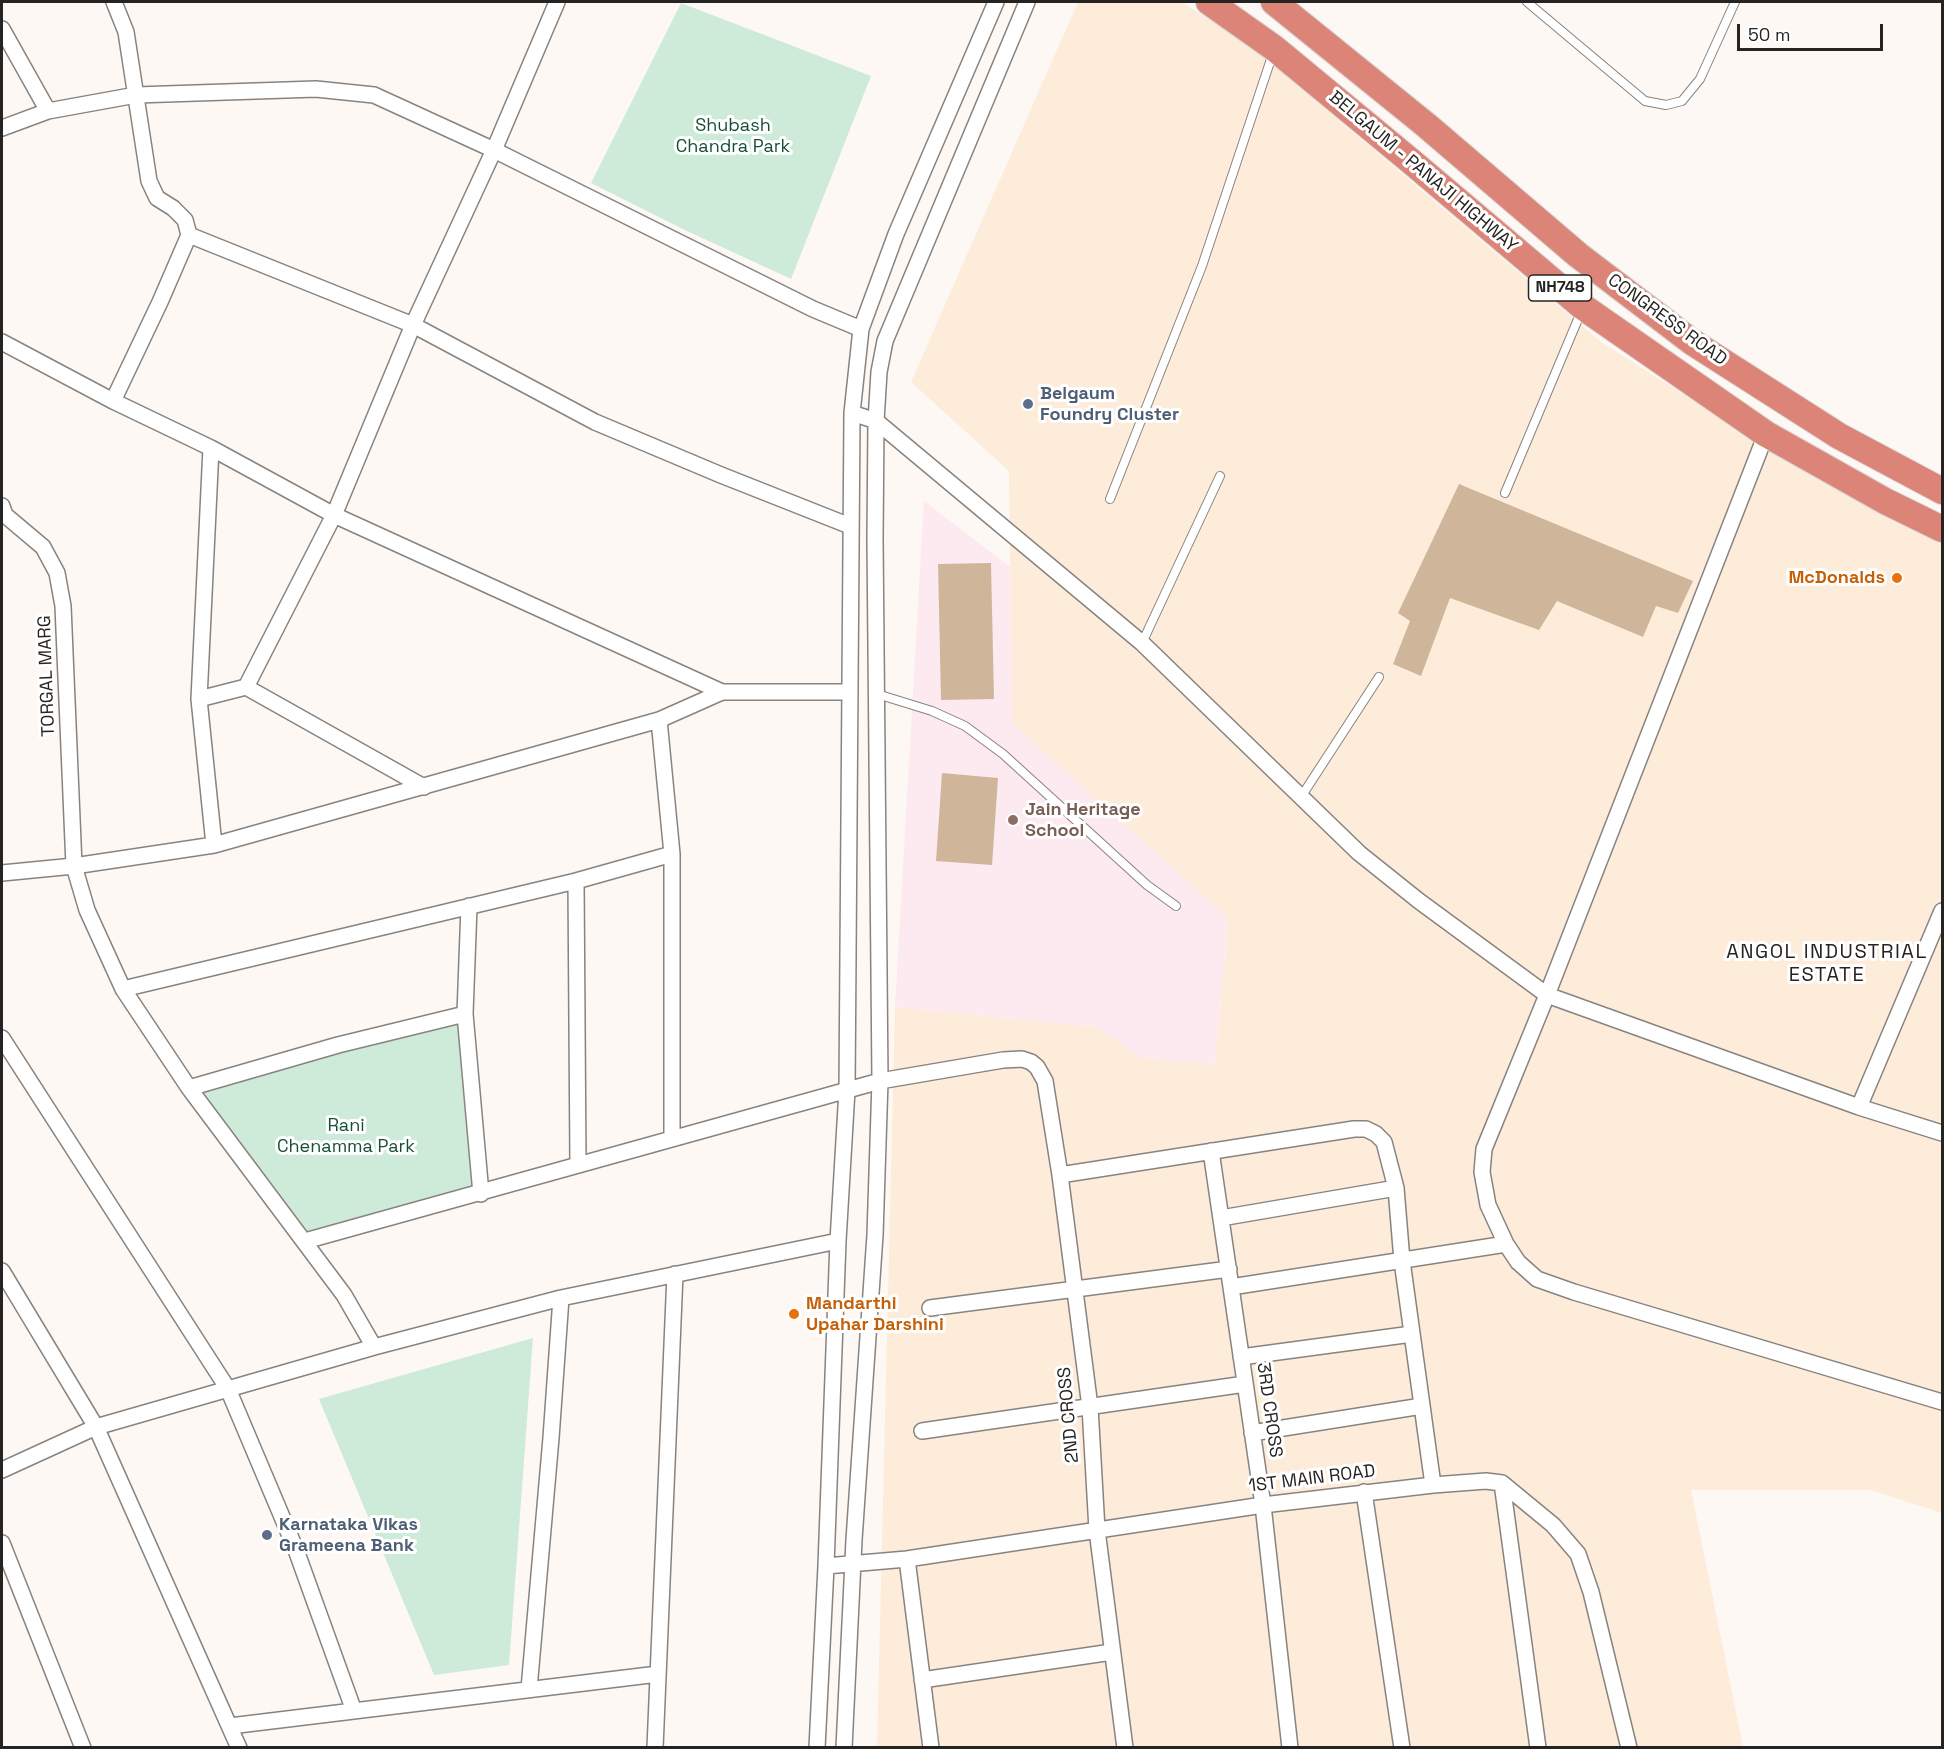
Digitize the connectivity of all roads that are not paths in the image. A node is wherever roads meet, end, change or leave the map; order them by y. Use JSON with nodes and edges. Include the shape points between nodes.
{"nodes":[{"id":1,"x":114,"y":2,"type":"edge"},
{"id":2,"x":557,"y":2,"type":"edge"},
{"id":3,"x":996,"y":2,"type":"edge"},
{"id":4,"x":1027,"y":2,"type":"edge"},
{"id":5,"x":1209,"y":2,"type":"edge"},
{"id":6,"x":1274,"y":2,"type":"edge"},
{"id":7,"x":1527,"y":2,"type":"edge"},
{"id":8,"x":1735,"y":2,"type":"edge"},
{"id":9,"x":2,"y":29,"type":"edge"},
{"id":10,"x":1274,"y":48,"type":"junction"},
{"id":11,"x":136,"y":95,"type":"junction"},
{"id":12,"x":48,"y":111,"type":"junction"},
{"id":13,"x":2,"y":128,"type":"edge"},
{"id":14,"x":494,"y":150,"type":"junction"},
{"id":15,"x":189,"y":235,"type":"junction"},
{"id":16,"x":1583,"y":307,"type":"junction"},
{"id":17,"x":413,"y":325,"type":"junction"},
{"id":18,"x":861,"y":329,"type":"junction"},
{"id":19,"x":2,"y":342,"type":"edge"},
{"id":20,"x":113,"y":401,"type":"junction"},
{"id":21,"x":852,"y":413,"type":"junction"},
{"id":22,"x":876,"y":421,"type":"junction"},
{"id":23,"x":1766,"y":434,"type":"junction"},
{"id":24,"x":211,"y":448,"type":"junction"},
{"id":25,"x":1220,"y":476,"type":"dead end"},
{"id":26,"x":1942,"y":491,"type":"edge"},
{"id":27,"x":1505,"y":493,"type":"dead end"},
{"id":28,"x":1110,"y":499,"type":"dead end"},
{"id":29,"x":2,"y":513,"type":"edge"},
{"id":30,"x":334,"y":515,"type":"junction"},
{"id":31,"x":850,"y":526,"type":"junction"},
{"id":32,"x":1942,"y":529,"type":"edge"},
{"id":33,"x":1142,"y":643,"type":"junction"},
{"id":34,"x":1378,"y":677,"type":"dead end"},
{"id":35,"x":246,"y":687,"type":"junction"},
{"id":36,"x":722,"y":692,"type":"junction"},
{"id":37,"x":849,"y":692,"type":"junction"},
{"id":38,"x":877,"y":694,"type":"junction"},
{"id":39,"x":199,"y":699,"type":"junction"},
{"id":40,"x":659,"y":720,"type":"junction"},
{"id":41,"x":424,"y":788,"type":"junction"},
{"id":42,"x":1301,"y":797,"type":"junction"},
{"id":43,"x":214,"y":845,"type":"junction"},
{"id":44,"x":672,"y":854,"type":"junction"},
{"id":45,"x":74,"y":866,"type":"junction"},
{"id":46,"x":2,"y":873,"type":"edge"},
{"id":47,"x":576,"y":881,"type":"junction"},
{"id":48,"x":469,"y":906,"type":"junction"},
{"id":49,"x":1176,"y":906,"type":"dead end"},
{"id":50,"x":1942,"y":911,"type":"edge"},
{"id":51,"x":123,"y":989,"type":"junction"},
{"id":52,"x":1547,"y":995,"type":"junction"},
{"id":53,"x":465,"y":1014,"type":"junction"},
{"id":54,"x":2,"y":1038,"type":"edge"},
{"id":55,"x":880,"y":1081,"type":"junction"},
{"id":56,"x":189,"y":1088,"type":"junction"},
{"id":57,"x":847,"y":1090,"type":"junction"},
{"id":58,"x":1859,"y":1107,"type":"junction"},
{"id":59,"x":1942,"y":1133,"type":"edge"},
{"id":60,"x":672,"y":1138,"type":"junction"},
{"id":61,"x":1211,"y":1151,"type":"junction"},
{"id":62,"x":578,"y":1166,"type":"junction"},
{"id":63,"x":1060,"y":1175,"type":"junction"},
{"id":64,"x":1396,"y":1188,"type":"junction"},
{"id":65,"x":481,"y":1194,"type":"junction"},
{"id":66,"x":1221,"y":1218,"type":"junction"},
{"id":67,"x":305,"y":1241,"type":"junction"},
{"id":68,"x":838,"y":1241,"type":"junction"},
{"id":69,"x":1506,"y":1244,"type":"junction"},
{"id":70,"x":1401,"y":1261,"type":"junction"},
{"id":71,"x":1228,"y":1269,"type":"junction"},
{"id":72,"x":2,"y":1271,"type":"edge"},
{"id":73,"x":675,"y":1274,"type":"junction"},
{"id":74,"x":1231,"y":1287,"type":"junction"},
{"id":75,"x":1075,"y":1290,"type":"junction"},
{"id":76,"x":561,"y":1298,"type":"junction"},
{"id":77,"x":930,"y":1308,"type":"dead end"},
{"id":78,"x":1412,"y":1334,"type":"junction"},
{"id":79,"x":374,"y":1347,"type":"junction"},
{"id":80,"x":1241,"y":1357,"type":"junction"},
{"id":81,"x":1245,"y":1384,"type":"junction"},
{"id":82,"x":228,"y":1389,"type":"junction"},
{"id":83,"x":1942,"y":1402,"type":"edge"},
{"id":84,"x":1422,"y":1406,"type":"junction"},
{"id":85,"x":1090,"y":1407,"type":"junction"},
{"id":86,"x":96,"y":1427,"type":"junction"},
{"id":87,"x":922,"y":1431,"type":"dead end"},
{"id":88,"x":1252,"y":1433,"type":"junction"},
{"id":89,"x":2,"y":1470,"type":"edge"},
{"id":90,"x":1502,"y":1483,"type":"junction"},
{"id":91,"x":1433,"y":1485,"type":"junction"},
{"id":92,"x":1364,"y":1492,"type":"junction"},
{"id":93,"x":1263,"y":1505,"type":"junction"},
{"id":94,"x":1097,"y":1530,"type":"junction"},
{"id":95,"x":2,"y":1543,"type":"edge"},
{"id":96,"x":907,"y":1559,"type":"junction"},
{"id":97,"x":852,"y":1564,"type":"junction"},
{"id":98,"x":826,"y":1566,"type":"junction"},
{"id":99,"x":1112,"y":1652,"type":"junction"},
{"id":100,"x":658,"y":1674,"type":"junction"},
{"id":101,"x":922,"y":1680,"type":"junction"},
{"id":102,"x":529,"y":1689,"type":"junction"},
{"id":103,"x":354,"y":1711,"type":"junction"},
{"id":104,"x":230,"y":1726,"type":"junction"},
{"id":105,"x":83,"y":1748,"type":"edge"},
{"id":106,"x":239,"y":1748,"type":"edge"},
{"id":107,"x":655,"y":1748,"type":"edge"},
{"id":108,"x":817,"y":1748,"type":"edge"},
{"id":109,"x":844,"y":1748,"type":"edge"},
{"id":110,"x":931,"y":1748,"type":"edge"},
{"id":111,"x":1125,"y":1748,"type":"edge"},
{"id":112,"x":1290,"y":1748,"type":"edge"},
{"id":113,"x":1402,"y":1748,"type":"edge"},
{"id":114,"x":1538,"y":1748,"type":"edge"},
{"id":115,"x":1629,"y":1748,"type":"edge"}],
"edges":[{"from":1,"to":11,"type":"street","via":[[126,32]]},
{"from":2,"to":14,"type":"street"},
{"from":3,"to":18,"type":"street","via":[[896,234]]},
{"from":4,"to":22,"type":"street","via":[[885,341]]},
{"from":5,"to":10,"type":"highway","name":"BELGAUM - PANAJI HIGHWAY","number":"NH748"},
{"from":6,"to":26,"type":"highway","name":"CONGRESS ROAD","number":"NH748","via":[[1578,255],[1692,342],[1839,436]]},
{"from":7,"to":8,"type":"lane","via":[[1645,101],[1666,105],[1682,101],[1700,80]]},
{"from":9,"to":12,"type":"street"},
{"from":10,"to":16,"type":"highway","name":"BELGAUM - PANAJI HIGHWAY","number":"NH748"},
{"from":10,"to":28,"type":"lane","via":[[1202,266]]},
{"from":11,"to":12,"type":"street"},
{"from":11,"to":14,"type":"street","via":[[316,89],[374,95]]},
{"from":11,"to":15,"type":"street","via":[[148,180],[158,198],[185,220]]},
{"from":12,"to":13,"type":"street"},
{"from":14,"to":17,"type":"street"},
{"from":14,"to":18,"type":"street","via":[[813,309]]},
{"from":15,"to":17,"type":"street"},
{"from":15,"to":20,"type":"street"},
{"from":16,"to":23,"type":"highway","name":"BELGAUM - PANAJI HIGHWAY","number":"NH748"},
{"from":16,"to":27,"type":"lane"},
{"from":17,"to":30,"type":"street"},
{"from":17,"to":31,"type":"street","via":[[595,422]]},
{"from":18,"to":21,"type":"street"},
{"from":19,"to":20,"type":"street"},
{"from":20,"to":24,"type":"street"},
{"from":21,"to":22,"type":"street"},
{"from":21,"to":31,"type":"street"},
{"from":22,"to":33,"type":"street"},
{"from":22,"to":38,"type":"street"},
{"from":23,"to":32,"type":"highway","name":"BELGAUM - PANAJI HIGHWAY","number":"NH748"},
{"from":23,"to":52,"type":"street"},
{"from":24,"to":30,"type":"street"},
{"from":24,"to":39,"type":"street"},
{"from":25,"to":33,"type":"lane"},
{"from":29,"to":45,"type":"street","name":"TORGAL MARG","via":[[43,547],[57,573],[63,606]]},
{"from":30,"to":35,"type":"street"},
{"from":30,"to":36,"type":"street"},
{"from":31,"to":37,"type":"street"},
{"from":33,"to":42,"type":"street"},
{"from":34,"to":42,"type":"lane"},
{"from":35,"to":39,"type":"street"},
{"from":35,"to":41,"type":"street"},
{"from":36,"to":37,"type":"street"},
{"from":36,"to":40,"type":"street"},
{"from":37,"to":57,"type":"street"},
{"from":38,"to":49,"type":"lane","via":[[965,726],[1003,754],[1147,885]]},
{"from":38,"to":55,"type":"street"},
{"from":39,"to":43,"type":"street"},
{"from":40,"to":41,"type":"street"},
{"from":40,"to":44,"type":"street"},
{"from":41,"to":43,"type":"street"},
{"from":42,"to":52,"type":"street","via":[[1359,853],[1419,902]]},
{"from":43,"to":45,"type":"street"},
{"from":44,"to":47,"type":"street"},
{"from":44,"to":60,"type":"street"},
{"from":45,"to":46,"type":"street"},
{"from":45,"to":51,"type":"street","name":"TORGAL MARG","via":[[87,910]]},
{"from":47,"to":48,"type":"street"},
{"from":47,"to":62,"type":"street"},
{"from":48,"to":51,"type":"street"},
{"from":48,"to":53,"type":"street"},
{"from":50,"to":58,"type":"street"},
{"from":51,"to":56,"type":"street","name":"TORGAL MARG"},
{"from":52,"to":58,"type":"street"},
{"from":52,"to":69,"type":"street","via":[[1484,1149],[1482,1172],[1488,1205]]},
{"from":53,"to":56,"type":"street"},
{"from":53,"to":65,"type":"street"},
{"from":54,"to":82,"type":"street"},
{"from":55,"to":57,"type":"street"},
{"from":55,"to":63,"type":"street","name":"2ND CROSS","via":[[1022,1059],[1037,1067],[1045,1081]]},
{"from":55,"to":97,"type":"street","via":[[875,1235]]},
{"from":56,"to":67,"type":"street","name":"TORGAL MARG"},
{"from":57,"to":60,"type":"street"},
{"from":57,"to":68,"type":"street"},
{"from":58,"to":59,"type":"street"},
{"from":60,"to":62,"type":"street"},
{"from":61,"to":63,"type":"street"},
{"from":61,"to":64,"type":"street","via":[[1366,1130],[1384,1142]]},
{"from":61,"to":66,"type":"street","name":"3RD CROSS"},
{"from":62,"to":65,"type":"street"},
{"from":63,"to":75,"type":"street","name":"2ND CROSS"},
{"from":64,"to":66,"type":"street"},
{"from":64,"to":70,"type":"street"},
{"from":65,"to":67,"type":"street"},
{"from":66,"to":71,"type":"street","name":"3RD CROSS"},
{"from":67,"to":79,"type":"street","name":"TORGAL MARG","via":[[344,1295]]},
{"from":68,"to":73,"type":"street"},
{"from":68,"to":98,"type":"street"},
{"from":69,"to":70,"type":"street"},
{"from":69,"to":83,"type":"street","via":[[1537,1279]]},
{"from":70,"to":74,"type":"street"},
{"from":70,"to":78,"type":"street"},
{"from":71,"to":74,"type":"street","name":"3RD CROSS"},
{"from":71,"to":75,"type":"street"},
{"from":72,"to":86,"type":"street"},
{"from":73,"to":76,"type":"street"},
{"from":73,"to":100,"type":"street"},
{"from":74,"to":80,"type":"street","name":"3RD CROSS"},
{"from":75,"to":77,"type":"street"},
{"from":75,"to":85,"type":"street","name":"2ND CROSS"},
{"from":76,"to":79,"type":"street"},
{"from":76,"to":102,"type":"street"},
{"from":78,"to":80,"type":"street"},
{"from":78,"to":84,"type":"street"},
{"from":79,"to":82,"type":"street"},
{"from":80,"to":81,"type":"street","name":"3RD CROSS"},
{"from":81,"to":85,"type":"street"},
{"from":81,"to":88,"type":"street","name":"3RD CROSS"},
{"from":82,"to":86,"type":"street"},
{"from":82,"to":103,"type":"street","via":[[296,1550]]},
{"from":84,"to":88,"type":"street"},
{"from":84,"to":91,"type":"street"},
{"from":85,"to":87,"type":"street"},
{"from":85,"to":94,"type":"street","name":"2ND CROSS"},
{"from":86,"to":89,"type":"street"},
{"from":86,"to":104,"type":"street"},
{"from":88,"to":93,"type":"street","name":"3RD CROSS"},
{"from":90,"to":91,"type":"street","name":"1ST MAIN ROAD"},
{"from":90,"to":114,"type":"street"},
{"from":90,"to":115,"type":"street","via":[[1553,1525],[1578,1554]]},
{"from":91,"to":92,"type":"street","name":"1ST MAIN ROAD"},
{"from":92,"to":93,"type":"street","name":"1ST MAIN ROAD"},
{"from":92,"to":113,"type":"street"},
{"from":93,"to":94,"type":"street","name":"1ST MAIN ROAD"},
{"from":93,"to":112,"type":"street","name":"3RD CROSS"},
{"from":94,"to":96,"type":"street","name":"1ST MAIN ROAD"},
{"from":94,"to":99,"type":"street","name":"2ND CROSS"},
{"from":95,"to":105,"type":"street"},
{"from":96,"to":97,"type":"street","name":"1ST MAIN ROAD"},
{"from":96,"to":101,"type":"street"},
{"from":97,"to":98,"type":"street","name":"1ST MAIN ROAD"},
{"from":97,"to":109,"type":"street"},
{"from":98,"to":108,"type":"street"},
{"from":99,"to":101,"type":"street"},
{"from":99,"to":111,"type":"street","name":"2ND CROSS"},
{"from":100,"to":102,"type":"street"},
{"from":100,"to":107,"type":"street"},
{"from":101,"to":110,"type":"street"},
{"from":102,"to":103,"type":"street"},
{"from":103,"to":104,"type":"street"},
{"from":104,"to":106,"type":"street"}]}
